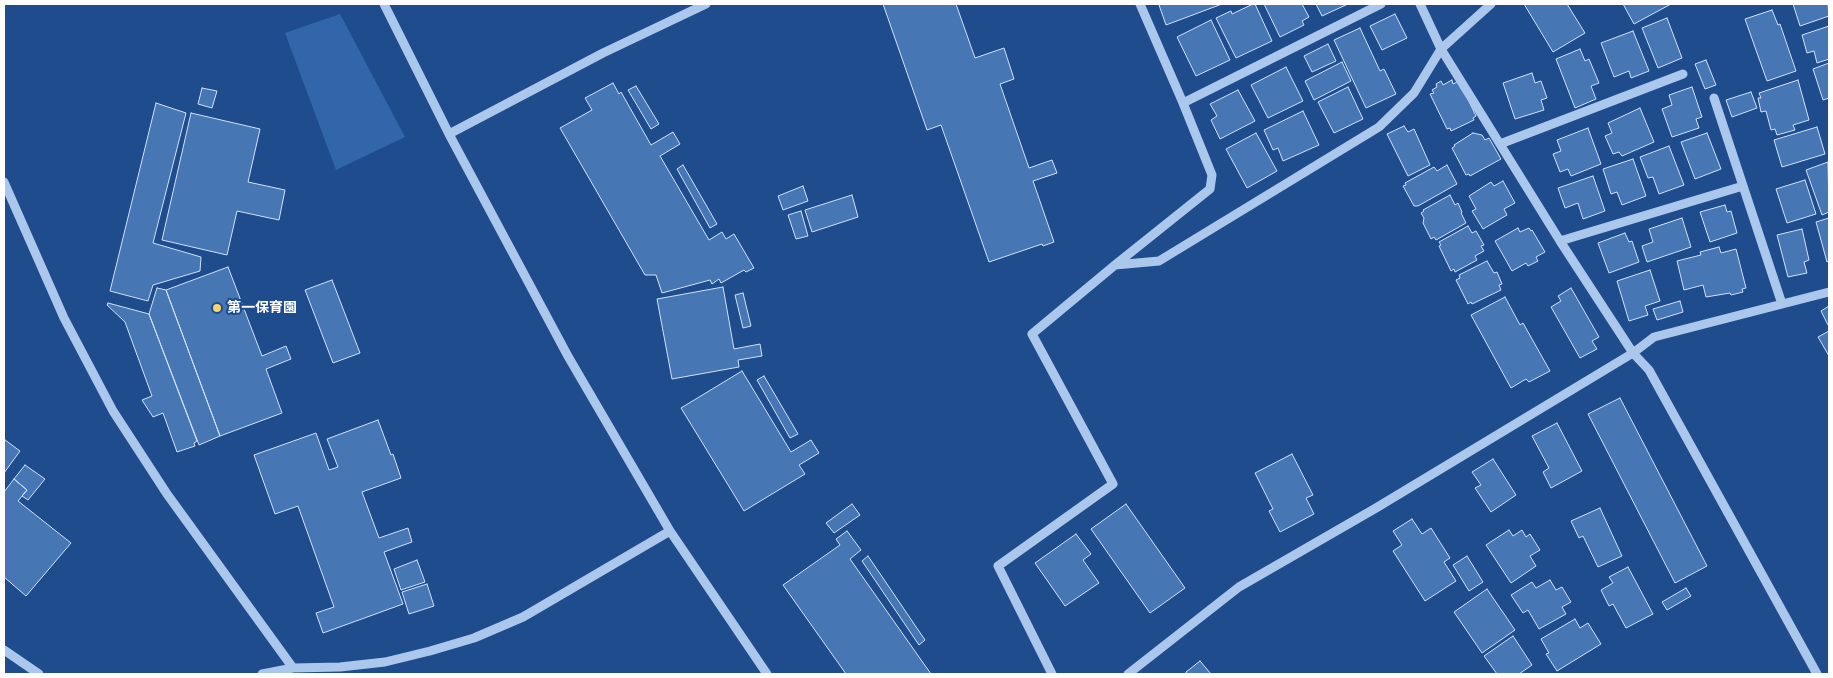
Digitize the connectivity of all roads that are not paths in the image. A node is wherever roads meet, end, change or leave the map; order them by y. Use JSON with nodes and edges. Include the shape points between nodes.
{"nodes":[{"id":1,"x":384,"y":4,"type":"edge"},
{"id":2,"x":706,"y":4,"type":"edge"},
{"id":3,"x":1140,"y":4,"type":"edge"},
{"id":4,"x":1381,"y":4,"type":"edge"},
{"id":5,"x":1420,"y":4,"type":"edge"},
{"id":6,"x":1491,"y":4,"type":"edge"},
{"id":7,"x":1441,"y":49,"type":"junction"},
{"id":8,"x":1683,"y":74,"type":"dead end"},
{"id":9,"x":1714,"y":98,"type":"dead end"},
{"id":10,"x":1184,"y":104,"type":"junction"},
{"id":11,"x":449,"y":134,"type":"junction"},
{"id":12,"x":1500,"y":144,"type":"junction"},
{"id":13,"x":4,"y":182,"type":"edge"},
{"id":14,"x":1743,"y":186,"type":"junction"},
{"id":15,"x":1560,"y":241,"type":"junction"},
{"id":16,"x":1115,"y":265,"type":"junction"},
{"id":17,"x":1829,"y":292,"type":"edge"},
{"id":18,"x":1782,"y":304,"type":"junction"},
{"id":19,"x":1633,"y":353,"type":"junction"},
{"id":20,"x":670,"y":531,"type":"junction"},
{"id":21,"x":4,"y":650,"type":"edge"},
{"id":22,"x":293,"y":668,"type":"junction"},
{"id":23,"x":39,"y":674,"type":"edge"},
{"id":24,"x":262,"y":674,"type":"edge"},
{"id":25,"x":767,"y":674,"type":"edge"},
{"id":26,"x":1052,"y":674,"type":"edge"},
{"id":27,"x":1128,"y":674,"type":"edge"},
{"id":28,"x":1817,"y":674,"type":"edge"}],
"edges":[{"from":1,"to":11,"type":"street"},
{"from":2,"to":11,"type":"street","via":[[603,53]]},
{"from":3,"to":10,"type":"street"},
{"from":4,"to":10,"type":"street"},
{"from":5,"to":7,"type":"street"},
{"from":6,"to":7,"type":"street"},
{"from":7,"to":12,"type":"street"},
{"from":7,"to":16,"type":"street","via":[[1414,93],[1379,127],[1159,262]]},
{"from":8,"to":12,"type":"street"},
{"from":9,"to":14,"type":"street"},
{"from":10,"to":16,"type":"street","via":[[1212,175],[1210,189]]},
{"from":11,"to":20,"type":"street","via":[[569,358]]},
{"from":12,"to":15,"type":"street"},
{"from":13,"to":22,"type":"street","via":[[64,318],[113,412],[167,494]]},
{"from":14,"to":15,"type":"street"},
{"from":14,"to":18,"type":"street"},
{"from":15,"to":19,"type":"street"},
{"from":16,"to":26,"type":"street","via":[[1032,334],[1114,484],[998,566]]},
{"from":17,"to":18,"type":"street"},
{"from":18,"to":19,"type":"street","via":[[1654,337]]},
{"from":19,"to":27,"type":"street","via":[[1239,587]]},
{"from":19,"to":28,"type":"street","via":[[1650,370]]},
{"from":20,"to":22,"type":"street","via":[[523,618],[474,638],[385,662]]},
{"from":20,"to":25,"type":"street"},
{"from":21,"to":23,"type":"street"},
{"from":22,"to":24,"type":"street"}]}
